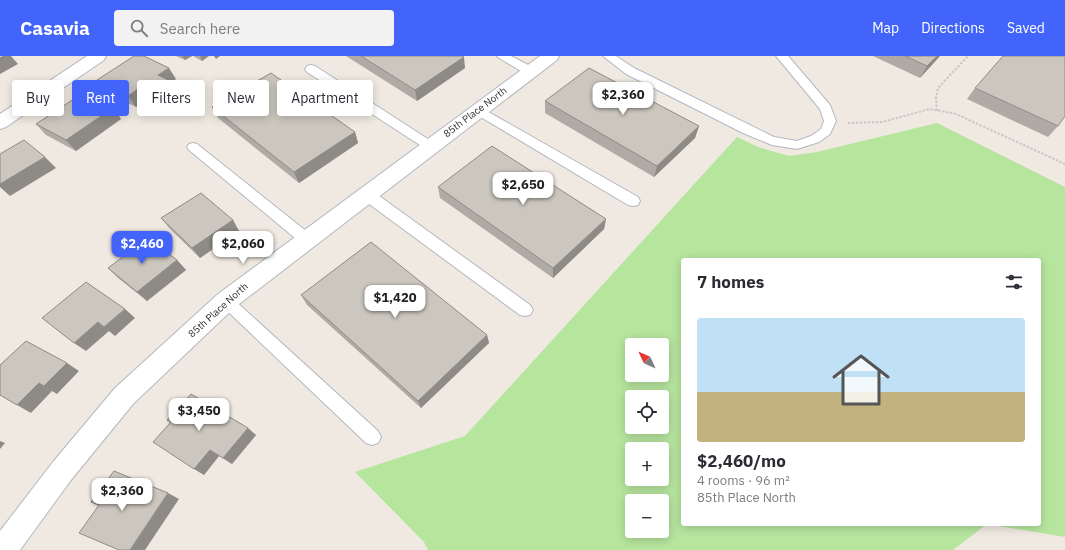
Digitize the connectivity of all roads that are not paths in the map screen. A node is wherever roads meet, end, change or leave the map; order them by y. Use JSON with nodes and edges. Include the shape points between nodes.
{"nodes":[{"id":1,"x":98,"y":56,"type":"edge"},
{"id":2,"x":503,"y":56,"type":"edge"},
{"id":3,"x":551,"y":56,"type":"edge"},
{"id":4,"x":609,"y":56,"type":"edge"},
{"id":5,"x":782,"y":56,"type":"edge"},
{"id":6,"x":311,"y":69,"type":"dead end"},
{"id":7,"x":530,"y":70,"type":"junction"},
{"id":8,"x":478,"y":110,"type":"junction"},
{"id":9,"x":0,"y":123,"type":"edge"},
{"id":10,"x":430,"y":146,"type":"junction"},
{"id":11,"x":193,"y":147,"type":"dead end"},
{"id":12,"x":366,"y":194,"type":"junction"},
{"id":13,"x":633,"y":202,"type":"dead end"},
{"id":14,"x":306,"y":239,"type":"junction"},
{"id":15,"x":226,"y":301,"type":"junction"},
{"id":16,"x":525,"y":310,"type":"dead end"},
{"id":17,"x":372,"y":437,"type":"dead end"},
{"id":18,"x":3,"y":550,"type":"edge"}],
"edges":[{"from":1,"to":9,"type":"street"},
{"from":2,"to":7,"type":"lane"},
{"from":3,"to":7,"type":"street","name":"85th Place North"},
{"from":4,"to":5,"type":"lane","via":[[630,71],[772,141],[797,145],[815,139],[826,131],[830,121],[826,108]]},
{"from":6,"to":10,"type":"lane"},
{"from":7,"to":8,"type":"street","name":"85th Place North"},
{"from":8,"to":10,"type":"street","name":"85th Place North"},
{"from":8,"to":13,"type":"lane"},
{"from":10,"to":12,"type":"street","name":"85th Place North"},
{"from":11,"to":14,"type":"lane"},
{"from":12,"to":14,"type":"street","name":"85th Place North"},
{"from":12,"to":16,"type":"lane"},
{"from":14,"to":15,"type":"street","name":"85th Place North"},
{"from":15,"to":17,"type":"lane"},
{"from":15,"to":18,"type":"street","name":"85th Place North","via":[[124,396]]}]}
